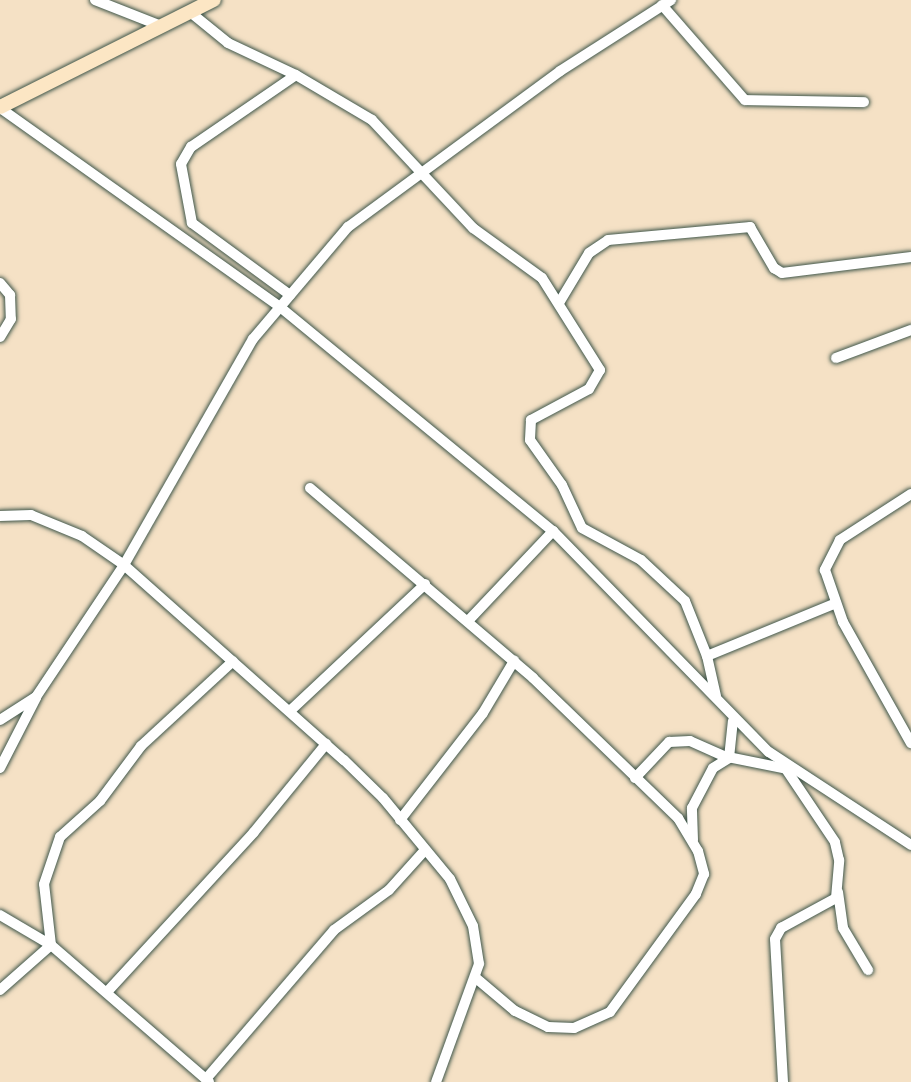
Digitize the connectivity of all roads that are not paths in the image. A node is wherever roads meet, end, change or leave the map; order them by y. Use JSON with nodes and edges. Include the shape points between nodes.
{"nodes":[{"id":1,"x":95,"y":0,"type":"edge"},
{"id":2,"x":214,"y":0,"type":"edge"},
{"id":3,"x":667,"y":1,"type":"edge"},
{"id":4,"x":190,"y":12,"type":"junction"},
{"id":5,"x":161,"y":26,"type":"junction"},
{"id":6,"x":296,"y":75,"type":"junction"},
{"id":7,"x":864,"y":102,"type":"dead end"},
{"id":8,"x":2,"y":109,"type":"edge"},
{"id":9,"x":417,"y":173,"type":"junction"},
{"id":10,"x":911,"y":257,"type":"edge"},
{"id":11,"x":0,"y":283,"type":"edge"},
{"id":12,"x":290,"y":295,"type":"junction"},
{"id":13,"x":559,"y":303,"type":"junction"},
{"id":14,"x":280,"y":307,"type":"junction"},
{"id":15,"x":911,"y":330,"type":"edge"},
{"id":16,"x":0,"y":337,"type":"edge"},
{"id":17,"x":836,"y":358,"type":"dead end"},
{"id":18,"x":310,"y":488,"type":"dead end"},
{"id":19,"x":911,"y":494,"type":"edge"},
{"id":20,"x":0,"y":516,"type":"edge"},
{"id":21,"x":553,"y":531,"type":"junction"},
{"id":22,"x":124,"y":565,"type":"junction"},
{"id":23,"x":425,"y":584,"type":"junction"},
{"id":24,"x":834,"y":604,"type":"junction"},
{"id":25,"x":468,"y":621,"type":"junction"},
{"id":26,"x":707,"y":656,"type":"junction"},
{"id":27,"x":233,"y":661,"type":"junction"},
{"id":28,"x":514,"y":661,"type":"junction"},
{"id":29,"x":36,"y":697,"type":"junction"},
{"id":30,"x":716,"y":698,"type":"junction"},
{"id":31,"x":291,"y":710,"type":"junction"},
{"id":32,"x":0,"y":720,"type":"edge"},
{"id":33,"x":733,"y":721,"type":"junction"},
{"id":34,"x":911,"y":743,"type":"edge"},
{"id":35,"x":326,"y":744,"type":"junction"},
{"id":36,"x":729,"y":758,"type":"junction"},
{"id":37,"x":0,"y":768,"type":"edge"},
{"id":38,"x":786,"y":769,"type":"junction"},
{"id":39,"x":806,"y":773,"type":"junction"},
{"id":40,"x":635,"y":778,"type":"junction"},
{"id":41,"x":400,"y":820,"type":"junction"},
{"id":42,"x":911,"y":833,"type":"edge"},
{"id":43,"x":899,"y":838,"type":"junction"},
{"id":44,"x":693,"y":842,"type":"junction"},
{"id":45,"x":911,"y":845,"type":"edge"},
{"id":46,"x":425,"y":850,"type":"junction"},
{"id":47,"x":836,"y":882,"type":"junction"},
{"id":48,"x":0,"y":915,"type":"edge"},
{"id":49,"x":51,"y":945,"type":"junction"},
{"id":50,"x":868,"y":970,"type":"dead end"},
{"id":51,"x":476,"y":978,"type":"junction"},
{"id":52,"x":0,"y":990,"type":"edge"},
{"id":53,"x":107,"y":992,"type":"junction"},
{"id":54,"x":208,"y":1080,"type":"edge"},
{"id":55,"x":436,"y":1082,"type":"edge"},
{"id":56,"x":783,"y":1082,"type":"edge"}],
"edges":[{"from":1,"to":5,"type":"street"},
{"from":2,"to":4,"type":"street"},
{"from":3,"to":7,"type":"street","via":[[745,100]]},
{"from":3,"to":9,"type":"street"},
{"from":4,"to":5,"type":"street"},
{"from":4,"to":6,"type":"street","via":[[228,43]]},
{"from":5,"to":8,"type":"street"},
{"from":6,"to":9,"type":"street","via":[[372,120]]},
{"from":6,"to":12,"type":"street","via":[[191,147],[181,164],[192,223]]},
{"from":8,"to":14,"type":"street"},
{"from":9,"to":12,"type":"street","via":[[348,227]]},
{"from":9,"to":13,"type":"street","via":[[473,228],[542,278]]},
{"from":10,"to":13,"type":"street","via":[[782,273],[750,227],[608,240],[589,253]]},
{"from":11,"to":16,"type":"street","via":[[10,295],[11,319]]},
{"from":12,"to":14,"type":"street"},
{"from":13,"to":26,"type":"street","via":[[598,363],[599,377],[589,389],[531,420],[530,440],[562,485],[582,528],[641,560],[678,593]]},
{"from":14,"to":21,"type":"street"},
{"from":14,"to":22,"type":"street","via":[[253,339]]},
{"from":15,"to":17,"type":"street"},
{"from":18,"to":23,"type":"street"},
{"from":19,"to":24,"type":"street","via":[[840,540],[829,553],[825,570]]},
{"from":20,"to":22,"type":"street","via":[[31,515],[82,536]]},
{"from":21,"to":25,"type":"street"},
{"from":21,"to":30,"type":"street"},
{"from":22,"to":27,"type":"street"},
{"from":22,"to":29,"type":"street"},
{"from":23,"to":25,"type":"street"},
{"from":23,"to":31,"type":"street"},
{"from":24,"to":26,"type":"street"},
{"from":24,"to":34,"type":"street"},
{"from":25,"to":28,"type":"street"},
{"from":26,"to":30,"type":"street"},
{"from":27,"to":31,"type":"street"},
{"from":27,"to":49,"type":"street","via":[[141,746],[100,801],[60,837],[44,884]]},
{"from":28,"to":40,"type":"street"},
{"from":28,"to":41,"type":"street","via":[[483,713]]},
{"from":29,"to":32,"type":"street"},
{"from":29,"to":37,"type":"street"},
{"from":30,"to":33,"type":"street"},
{"from":31,"to":35,"type":"street"},
{"from":33,"to":36,"type":"street"},
{"from":33,"to":39,"type":"street","via":[[769,752]]},
{"from":35,"to":41,"type":"street"},
{"from":35,"to":53,"type":"street","via":[[254,832]]},
{"from":36,"to":38,"type":"street"},
{"from":36,"to":40,"type":"street","via":[[690,741],[669,742]]},
{"from":36,"to":44,"type":"street","via":[[713,768],[699,788],[692,808]]},
{"from":38,"to":39,"type":"street"},
{"from":38,"to":47,"type":"street","via":[[835,842]]},
{"from":39,"to":43,"type":"street"},
{"from":40,"to":44,"type":"street","via":[[678,818]]},
{"from":41,"to":46,"type":"street"},
{"from":42,"to":43,"type":"street"},
{"from":43,"to":45,"type":"street"},
{"from":44,"to":51,"type":"street","via":[[704,874],[696,894],[610,1012],[574,1028],[548,1027],[515,1011]]},
{"from":46,"to":51,"type":"street","via":[[465,904],[479,946]]},
{"from":46,"to":54,"type":"street","via":[[389,890],[334,930]]},
{"from":47,"to":50,"type":"street","via":[[843,928]]},
{"from":47,"to":56,"type":"street","via":[[836,898],[781,928],[775,939]]},
{"from":48,"to":49,"type":"street"},
{"from":49,"to":52,"type":"street"},
{"from":49,"to":53,"type":"street"},
{"from":51,"to":55,"type":"street"},
{"from":53,"to":54,"type":"street"}]}
